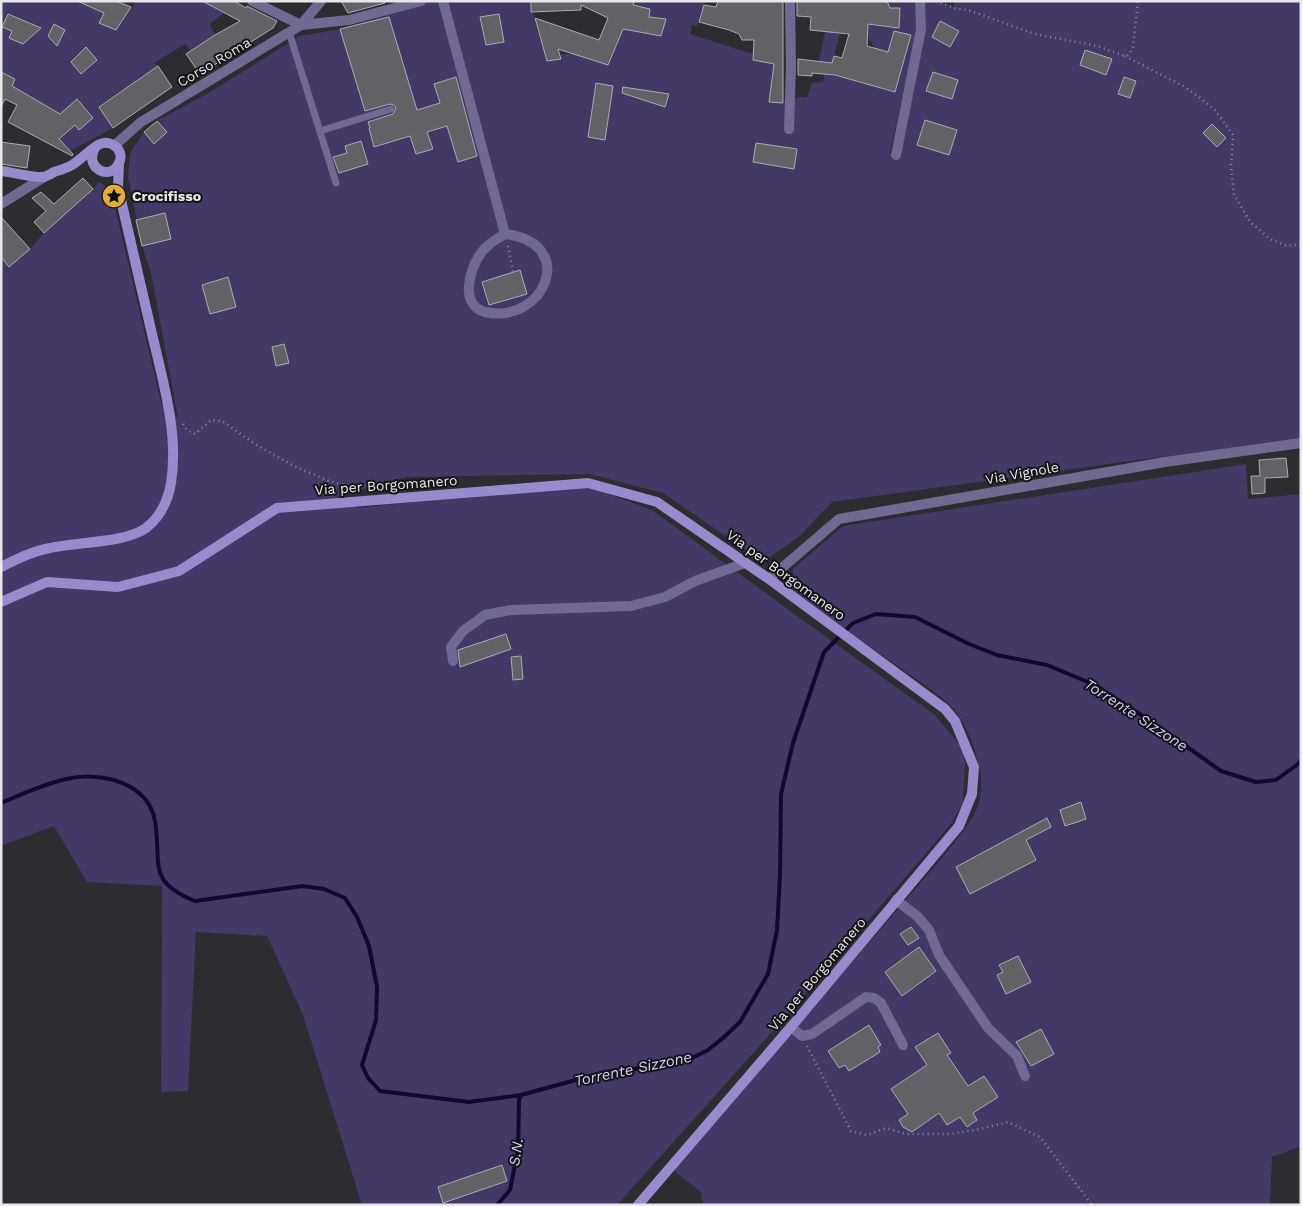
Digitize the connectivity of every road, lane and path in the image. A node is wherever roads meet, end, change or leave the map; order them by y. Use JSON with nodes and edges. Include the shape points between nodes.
{"nodes":[{"id":1,"x":252,"y":1,"type":"edge"},
{"id":2,"x":321,"y":1,"type":"edge"},
{"id":3,"x":421,"y":1,"type":"edge"},
{"id":4,"x":443,"y":1,"type":"edge"},
{"id":5,"x":790,"y":1,"type":"edge"},
{"id":6,"x":920,"y":1,"type":"edge"},
{"id":7,"x":936,"y":1,"type":"edge"},
{"id":8,"x":1138,"y":1,"type":"edge"},
{"id":9,"x":301,"y":25,"type":"junction"},
{"id":10,"x":289,"y":32,"type":"junction"},
{"id":11,"x":1125,"y":56,"type":"junction"},
{"id":12,"x":391,"y":109,"type":"dead end"},
{"id":13,"x":789,"y":129,"type":"dead end"},
{"id":14,"x":320,"y":131,"type":"junction"},
{"id":15,"x":95,"y":148,"type":"junction"},
{"id":16,"x":118,"y":154,"type":"junction"},
{"id":17,"x":896,"y":155,"type":"dead end"},
{"id":18,"x":71,"y":166,"type":"junction"},
{"id":19,"x":96,"y":168,"type":"junction"},
{"id":20,"x":1,"y":171,"type":"edge"},
{"id":21,"x":44,"y":176,"type":"junction"},
{"id":22,"x":336,"y":183,"type":"dead end"},
{"id":23,"x":118,"y":187,"type":"junction"},
{"id":24,"x":1,"y":204,"type":"edge"},
{"id":25,"x":505,"y":234,"type":"junction"},
{"id":26,"x":1301,"y":244,"type":"edge"},
{"id":27,"x":513,"y":272,"type":"dead end"},
{"id":28,"x":195,"y":434,"type":"dead end"},
{"id":29,"x":1301,"y":443,"type":"edge"},
{"id":30,"x":362,"y":490,"type":"dead end"},
{"id":31,"x":745,"y":563,"type":"junction"},
{"id":32,"x":1,"y":567,"type":"edge"},
{"id":33,"x":769,"y":579,"type":"junction"},
{"id":34,"x":1,"y":602,"type":"edge"},
{"id":35,"x":452,"y":661,"type":"dead end"},
{"id":36,"x":896,"y":900,"type":"junction"},
{"id":37,"x":791,"y":1028,"type":"junction"},
{"id":38,"x":802,"y":1036,"type":"junction"},
{"id":39,"x":904,"y":1045,"type":"dead end"},
{"id":40,"x":1025,"y":1076,"type":"dead end"},
{"id":41,"x":638,"y":1205,"type":"edge"},
{"id":42,"x":1092,"y":1205,"type":"edge"}],
"edges":[{"from":1,"to":9,"type":"street"},
{"from":2,"to":9,"type":"street"},
{"from":3,"to":9,"type":"street","via":[[349,20]]},
{"from":4,"to":25,"type":"street"},
{"from":5,"to":13,"type":"street","via":[[792,68]]},
{"from":6,"to":17,"type":"street","via":[[921,29]]},
{"from":7,"to":11,"type":"path","via":[[1035,34],[1097,46]]},
{"from":8,"to":11,"type":"path","via":[[1133,47],[1130,55]]},
{"from":9,"to":10,"type":"street","name":"Corso Roma"},
{"from":10,"to":14,"type":"lane"},
{"from":10,"to":16,"type":"street","name":"Corso Roma","via":[[141,122]]},
{"from":11,"to":26,"type":"path","via":[[1183,86],[1215,110],[1232,135],[1234,194],[1250,222],[1279,243],[1287,246]]},
{"from":12,"to":14,"type":"lane"},
{"from":14,"to":22,"type":"lane"},
{"from":15,"to":16,"type":"main road","via":[[102,143],[111,143]]},
{"from":15,"to":18,"type":"main road"},
{"from":15,"to":19,"type":"main road","via":[[92,157]]},
{"from":16,"to":19,"type":"main road","via":[[112,170]]},
{"from":16,"to":23,"type":"main road"},
{"from":18,"to":19,"type":"main road"},
{"from":18,"to":21,"type":"main road"},
{"from":19,"to":23,"type":"main road"},
{"from":20,"to":21,"type":"main road"},
{"from":21,"to":24,"type":"street"},
{"from":23,"to":32,"type":"main road","via":[[167,397],[172,441],[168,499],[145,529],[129,536],[48,548]]},
{"from":25,"to":25,"type":"street","via":[[491,242],[479,255],[468,287],[472,302],[483,311],[501,314],[535,299],[545,286],[548,268],[543,253],[532,242]]},
{"from":25,"to":27,"type":"path"},
{"from":28,"to":30,"type":"path","via":[[211,420],[222,421],[294,466]]},
{"from":29,"to":33,"type":"street","name":"Via Vignole","via":[[1165,462],[839,519]]},
{"from":31,"to":33,"type":"main road","name":"Via per Borgomanero"},
{"from":31,"to":34,"type":"main road","name":"Via per Borgomanero","via":[[657,502],[588,484],[277,508],[179,571],[118,587],[47,582]]},
{"from":31,"to":35,"type":"street","via":[[695,581],[665,597],[631,606],[511,610],[485,615],[463,631],[451,647]]},
{"from":33,"to":36,"type":"main road","name":"Via per Borgomanero","via":[[945,709],[955,721],[974,766],[972,794],[959,826]]},
{"from":36,"to":37,"type":"main road","name":"Via per Borgomanero"},
{"from":36,"to":40,"type":"street","via":[[929,930],[939,955],[988,1028],[1017,1056]]},
{"from":37,"to":38,"type":"street"},
{"from":37,"to":41,"type":"main road","name":"Via per Borgomanero"},
{"from":38,"to":39,"type":"street","via":[[812,1034],[866,997],[881,1003]]},
{"from":38,"to":42,"type":"path","via":[[851,1131],[867,1135],[886,1128],[906,1134],[950,1134],[1008,1122],[1040,1137]]}]}
